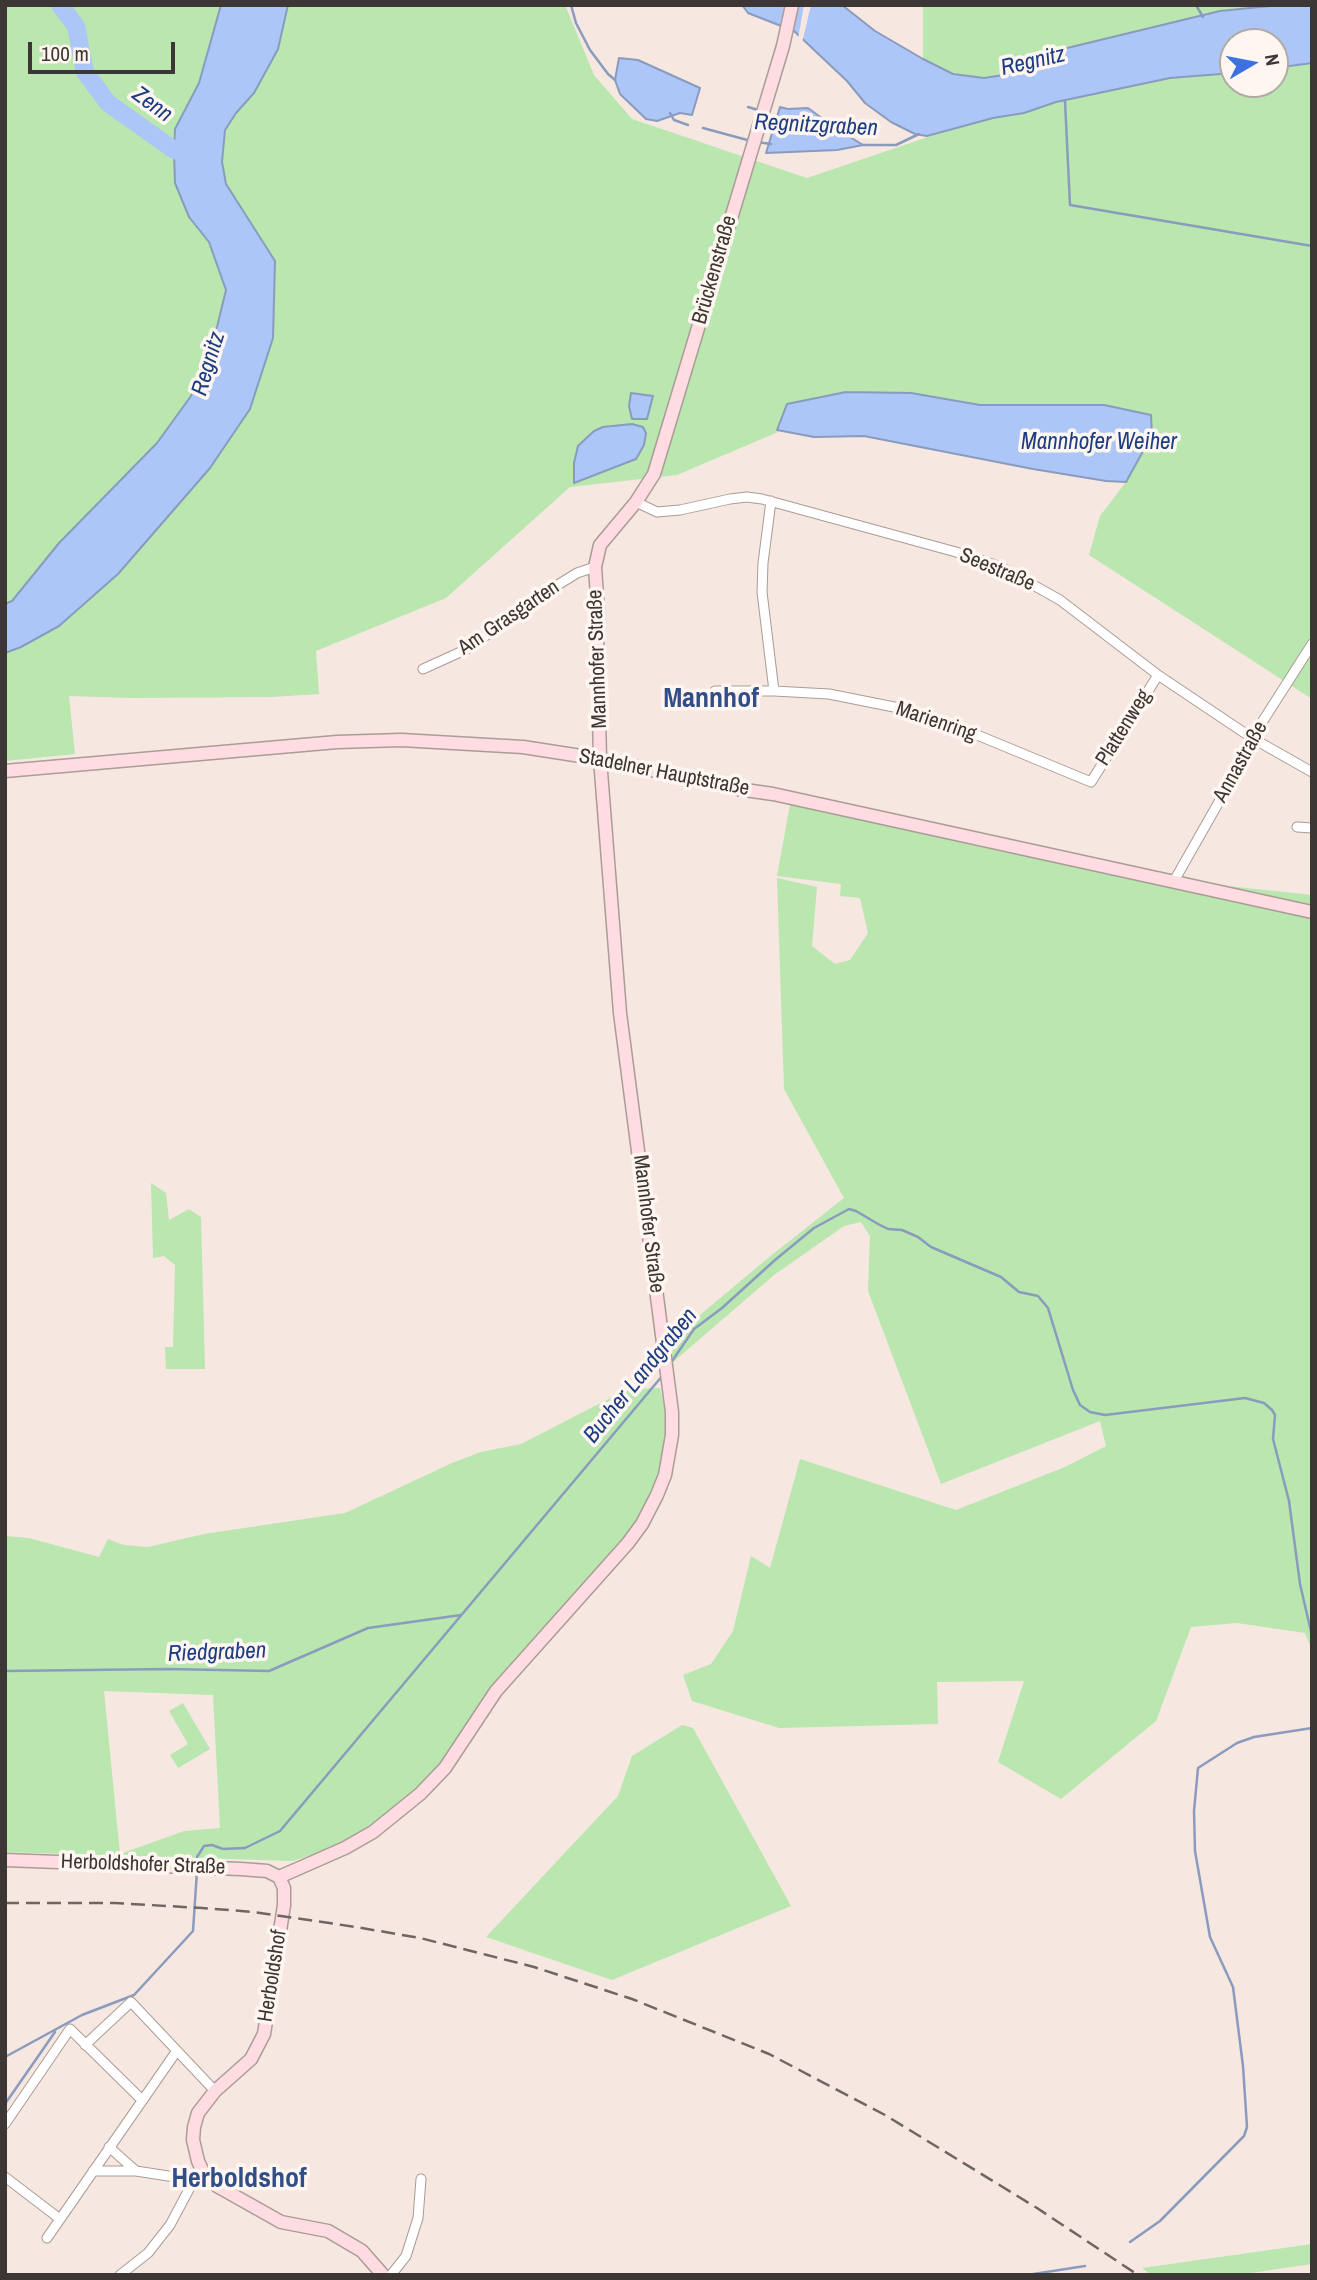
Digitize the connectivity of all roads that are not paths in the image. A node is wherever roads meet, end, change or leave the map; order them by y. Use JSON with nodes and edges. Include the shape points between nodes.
{"nodes":[{"id":1,"x":792,"y":5,"type":"edge"},
{"id":2,"x":771,"y":501,"type":"junction"},
{"id":3,"x":636,"y":502,"type":"junction"},
{"id":4,"x":595,"y":567,"type":"junction"},
{"id":5,"x":1312,"y":644,"type":"edge"},
{"id":6,"x":423,"y":669,"type":"dead end"},
{"id":7,"x":1158,"y":675,"type":"junction"},
{"id":8,"x":715,"y":691,"type":"dead end"},
{"id":9,"x":774,"y":691,"type":"junction"},
{"id":10,"x":1252,"y":738,"type":"junction"},
{"id":11,"x":600,"y":759,"type":"junction"},
{"id":12,"x":5,"y":771,"type":"edge"},
{"id":13,"x":1312,"y":772,"type":"edge"},
{"id":14,"x":1091,"y":782,"type":"joint"},
{"id":15,"x":1297,"y":827,"type":"dead end"},
{"id":16,"x":1312,"y":828,"type":"edge"},
{"id":17,"x":1174,"y":881,"type":"junction"},
{"id":18,"x":1312,"y":912,"type":"edge"},
{"id":19,"x":5,"y":1860,"type":"edge"},
{"id":20,"x":279,"y":1877,"type":"junction"},
{"id":21,"x":85,"y":2045,"type":"junction"},
{"id":22,"x":176,"y":2052,"type":"junction"},
{"id":23,"x":215,"y":2091,"type":"junction"},
{"id":24,"x":141,"y":2099,"type":"junction"},
{"id":25,"x":5,"y":2124,"type":"edge"},
{"id":26,"x":109,"y":2147,"type":"junction"},
{"id":27,"x":93,"y":2171,"type":"junction"},
{"id":28,"x":136,"y":2171,"type":"junction"},
{"id":29,"x":199,"y":2176,"type":"junction"},
{"id":30,"x":5,"y":2177,"type":"edge"},
{"id":31,"x":421,"y":2179,"type":"dead end"},
{"id":32,"x":60,"y":2219,"type":"junction"},
{"id":33,"x":47,"y":2238,"type":"dead end"},
{"id":34,"x":120,"y":2275,"type":"edge"},
{"id":35,"x":383,"y":2275,"type":"edge"},
{"id":36,"x":391,"y":2275,"type":"edge"}],
"edges":[{"from":1,"to":3,"type":"main road","name":"Brückenstraße","via":[[664,443],[654,474]]},
{"from":2,"to":3,"type":"street","name":"Seestraße","via":[[747,497],[657,512]]},
{"from":2,"to":7,"type":"street","name":"Seestraße","via":[[1001,567],[1060,600]]},
{"from":2,"to":9,"type":"street","via":[[762,592]]},
{"from":3,"to":4,"type":"main road","name":"Mannhofer Straße","via":[[600,545]]},
{"from":4,"to":6,"type":"street","name":"Am Grasgarten","via":[[548,591],[467,649]]},
{"from":4,"to":11,"type":"main road","name":"Mannhofer Straße"},
{"from":5,"to":10,"type":"street","name":"Annastraße"},
{"from":7,"to":10,"type":"street","name":"Seestraße"},
{"from":7,"to":14,"type":"street","name":"Plattenweg"},
{"from":8,"to":9,"type":"street","name":"Marienring"},
{"from":9,"to":14,"type":"street","name":"Marienring","via":[[829,694],[900,708]]},
{"from":10,"to":13,"type":"street","name":"Seestraße"},
{"from":10,"to":17,"type":"street","name":"Annastraße"},
{"from":11,"to":12,"type":"main road","name":"Stadelner Hauptstraße","via":[[468,743],[337,742]]},
{"from":11,"to":17,"type":"main road","name":"Stadelner Hauptstraße"},
{"from":11,"to":20,"type":"main road","name":"Mannhofer Straße","via":[[620,1013],[670,1390],[673,1435],[665,1475],[628,1543],[496,1691],[445,1768],[373,1832]]},
{"from":15,"to":16,"type":"street"},
{"from":17,"to":18,"type":"main road","name":"Stadelner Hauptstraße"},
{"from":19,"to":20,"type":"main road","name":"Herboldshofer Straße","via":[[191,1866],[267,1871]]},
{"from":20,"to":23,"type":"main road","name":"Herboldshof","via":[[285,1895],[264,2034],[251,2059]]},
{"from":21,"to":22,"type":"street","via":[[131,2003]]},
{"from":21,"to":24,"type":"street"},
{"from":21,"to":25,"type":"street","via":[[70,2029]]},
{"from":22,"to":23,"type":"street"},
{"from":22,"to":24,"type":"street"},
{"from":23,"to":29,"type":"main road","name":"Herboldshof","via":[[198,2113],[194,2127]]},
{"from":24,"to":26,"type":"street"},
{"from":26,"to":27,"type":"street"},
{"from":26,"to":28,"type":"street"},
{"from":27,"to":28,"type":"street"},
{"from":27,"to":32,"type":"street"},
{"from":28,"to":29,"type":"street"},
{"from":29,"to":34,"type":"street","via":[[148,2253]]},
{"from":29,"to":35,"type":"main road","via":[[281,2222],[338,2237],[362,2251]]},
{"from":30,"to":32,"type":"street"},
{"from":31,"to":36,"type":"street","via":[[418,2218],[406,2256]]},
{"from":32,"to":33,"type":"street"}]}
